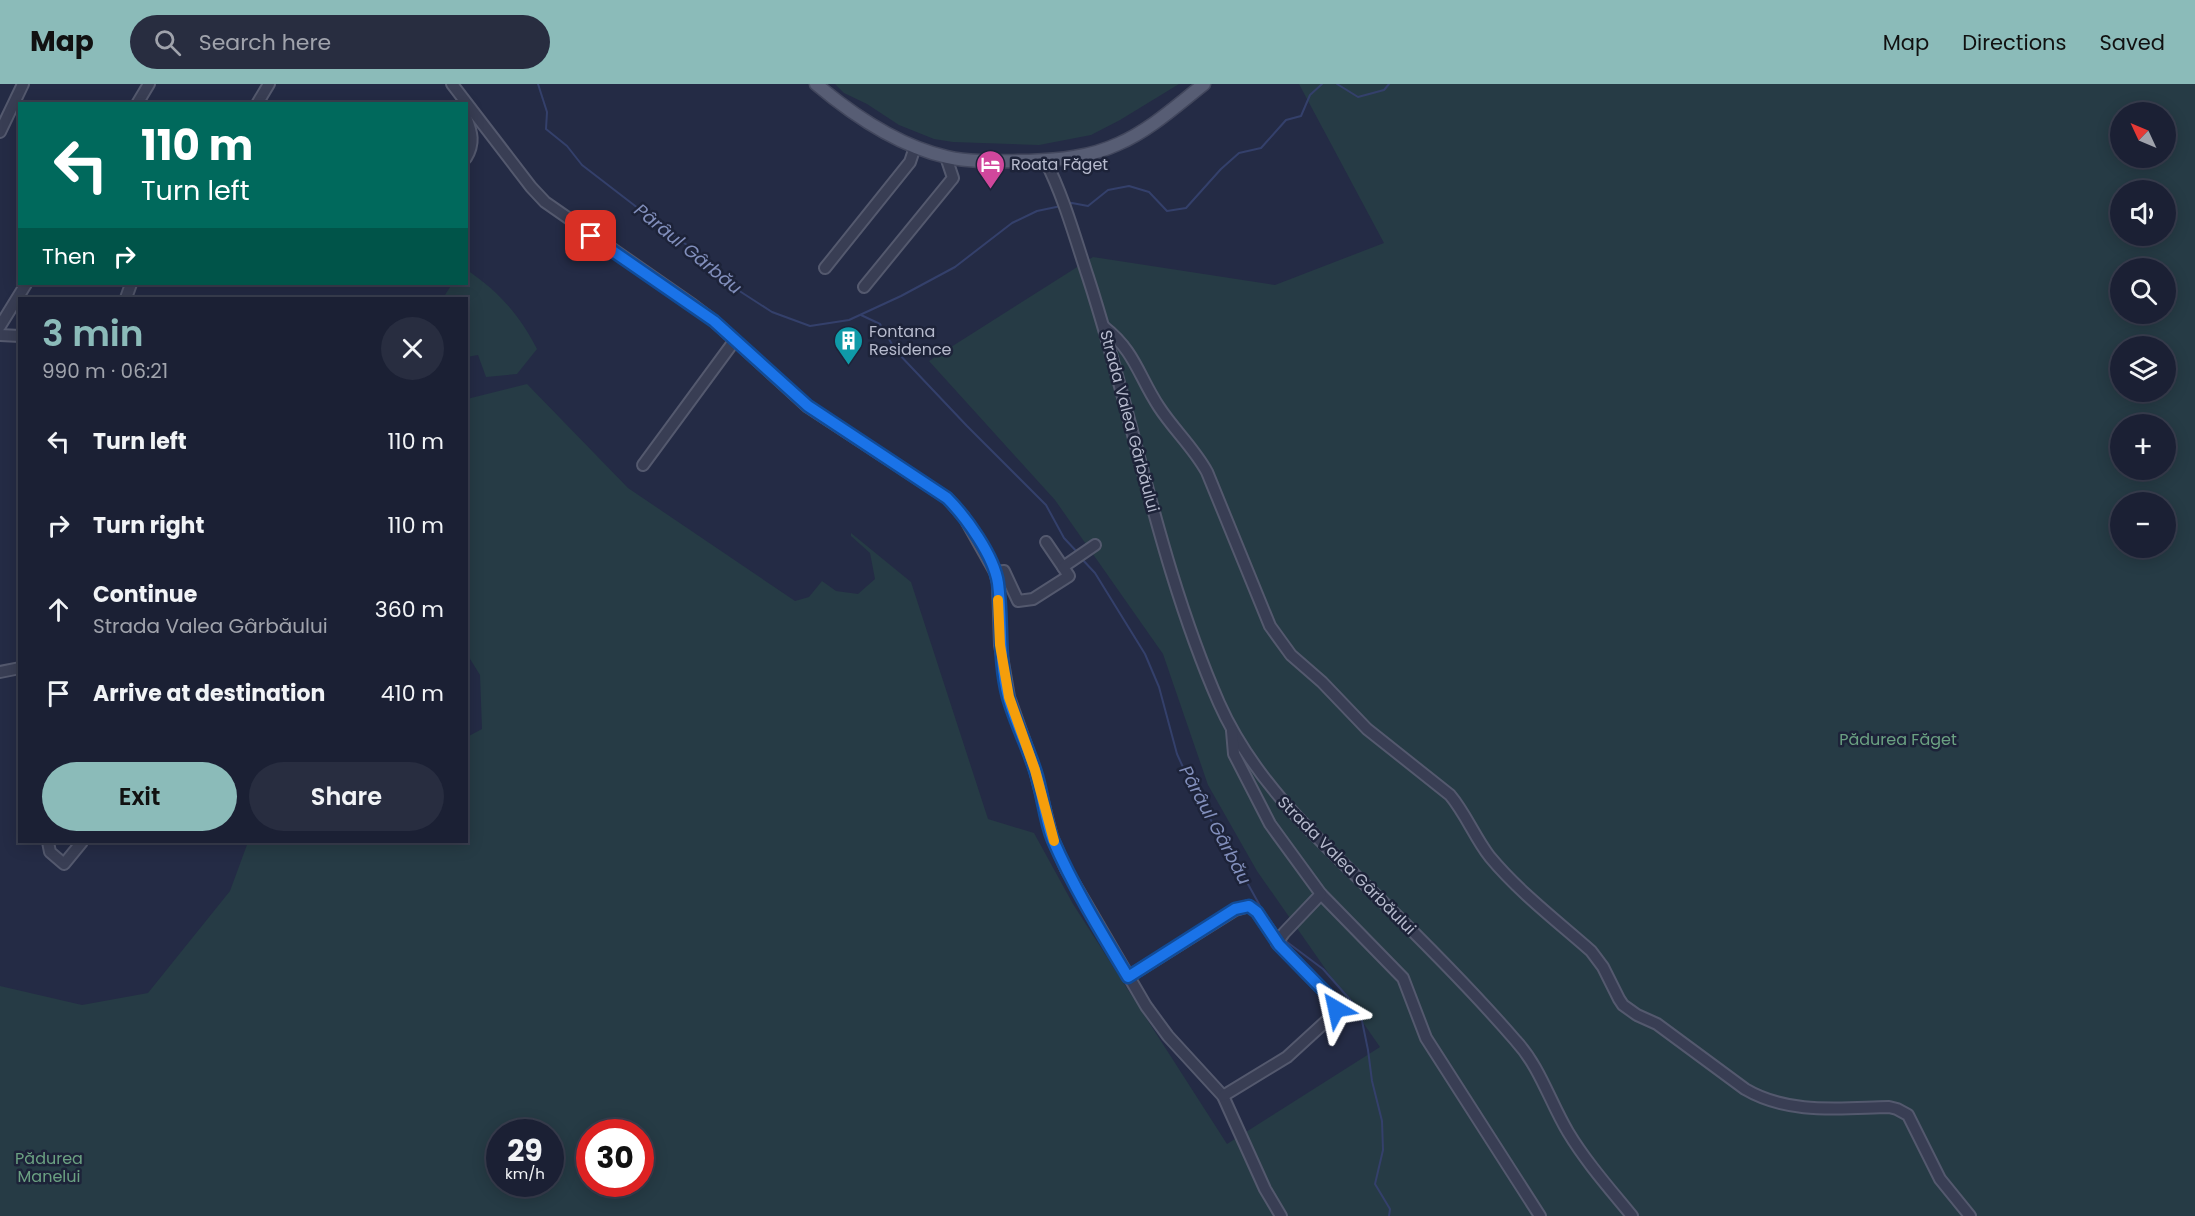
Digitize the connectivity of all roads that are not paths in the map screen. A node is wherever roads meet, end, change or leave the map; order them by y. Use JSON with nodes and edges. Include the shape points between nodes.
{"nodes":[{"id":1,"x":23,"y":84,"type":"edge"},
{"id":2,"x":149,"y":84,"type":"edge"},
{"id":3,"x":268,"y":84,"type":"edge"},
{"id":4,"x":816,"y":84,"type":"edge"},
{"id":5,"x":1204,"y":84,"type":"edge"},
{"id":6,"x":454,"y":87,"type":"edge"},
{"id":7,"x":138,"y":102,"type":"edge"},
{"id":8,"x":258,"y":102,"type":"edge"},
{"id":9,"x":461,"y":102,"type":"edge"},
{"id":10,"x":466,"y":102,"type":"edge"},
{"id":11,"x":468,"y":105,"type":"edge"},
{"id":12,"x":468,"y":122,"type":"edge"},
{"id":13,"x":0,"y":132,"type":"edge"},
{"id":14,"x":915,"y":147,"type":"junction"},
{"id":15,"x":468,"y":154,"type":"edge"},
{"id":16,"x":946,"y":157,"type":"junction"},
{"id":17,"x":1045,"y":160,"type":"junction"},
{"id":18,"x":825,"y":268,"type":"dead end"},
{"id":19,"x":25,"y":285,"type":"edge"},
{"id":20,"x":864,"y":287,"type":"dead end"},
{"id":21,"x":0,"y":326,"type":"edge"},
{"id":22,"x":1104,"y":327,"type":"junction"},
{"id":23,"x":0,"y":335,"type":"edge"},
{"id":24,"x":18,"y":336,"type":"edge"},
{"id":25,"x":735,"y":340,"type":"junction"},
{"id":26,"x":643,"y":465,"type":"dead end"},
{"id":27,"x":1046,"y":542,"type":"dead end"},
{"id":28,"x":1095,"y":545,"type":"dead end"},
{"id":29,"x":1063,"y":567,"type":"junction"},
{"id":30,"x":995,"y":572,"type":"junction"},
{"id":31,"x":18,"y":668,"type":"edge"},
{"id":32,"x":0,"y":672,"type":"edge"},
{"id":33,"x":1232,"y":728,"type":"junction"},
{"id":34,"x":48,"y":843,"type":"edge"},
{"id":35,"x":81,"y":843,"type":"edge"},
{"id":36,"x":1321,"y":894,"type":"junction"},
{"id":37,"x":1279,"y":938,"type":"junction"},
{"id":38,"x":1128,"y":977,"type":"junction"},
{"id":39,"x":1223,"y":1096,"type":"junction"},
{"id":40,"x":1281,"y":1216,"type":"edge"},
{"id":41,"x":1540,"y":1216,"type":"edge"},
{"id":42,"x":1632,"y":1216,"type":"edge"},
{"id":43,"x":1970,"y":1216,"type":"edge"}],
"edges":[{"from":1,"to":13,"type":"street"},
{"from":2,"to":7,"type":"street"},
{"from":3,"to":8,"type":"street"},
{"from":4,"to":14,"type":"main road","via":[[860,118]]},
{"from":5,"to":17,"type":"main road","via":[[1144,130],[1116,145],[1079,157]]},
{"from":6,"to":9,"type":"street"},
{"from":6,"to":10,"type":"street"},
{"from":11,"to":25,"type":"street","via":[[545,202],[693,305]]},
{"from":12,"to":15,"type":"street","via":[[473,135]]},
{"from":14,"to":16,"type":"main road"},
{"from":14,"to":18,"type":"street","via":[[910,162]]},
{"from":16,"to":17,"type":"main road"},
{"from":16,"to":20,"type":"street","via":[[953,178]]},
{"from":17,"to":22,"type":"street","name":"Strada Valea Gârbăului"},
{"from":19,"to":21,"type":"street"},
{"from":22,"to":33,"type":"street","name":"Strada Valea Gârbăului","via":[[1192,636]]},
{"from":22,"to":43,"type":"street","via":[[1132,356],[1158,405],[1207,472],[1279,640],[1367,729],[1450,795],[1497,864],[1592,951],[1623,1005],[1657,1024],[1744,1089],[1767,1100],[1799,1107],[1890,1107],[1903,1112],[1912,1121],[1940,1179]]},
{"from":23,"to":24,"type":"street"},
{"from":25,"to":26,"type":"street"},
{"from":25,"to":30,"type":"street","via":[[808,406],[947,498],[964,517]]},
{"from":27,"to":29,"type":"street"},
{"from":28,"to":29,"type":"street"},
{"from":29,"to":30,"type":"street","via":[[1069,576],[1033,599],[1018,601],[1004,571]]},
{"from":30,"to":38,"type":"street","via":[[1005,681],[1035,770],[1052,837],[1086,906]]},
{"from":31,"to":32,"type":"street"},
{"from":33,"to":36,"type":"street","via":[[1234,754],[1270,824]]},
{"from":33,"to":42,"type":"street","name":"Strada Valea Gârbăului","via":[[1255,767],[1312,834],[1453,971],[1517,1042],[1586,1159]]},
{"from":34,"to":35,"type":"street","via":[[50,852],[64,864]]},
{"from":36,"to":37,"type":"street"},
{"from":36,"to":41,"type":"street","via":[[1404,978],[1426,1038]]},
{"from":37,"to":38,"type":"street","via":[[1249,906],[1235,909]]},
{"from":37,"to":39,"type":"street","via":[[1333,1000],[1337,1006],[1335,1013],[1287,1057]]},
{"from":38,"to":39,"type":"street","via":[[1167,1036]]},
{"from":39,"to":40,"type":"street"}]}
